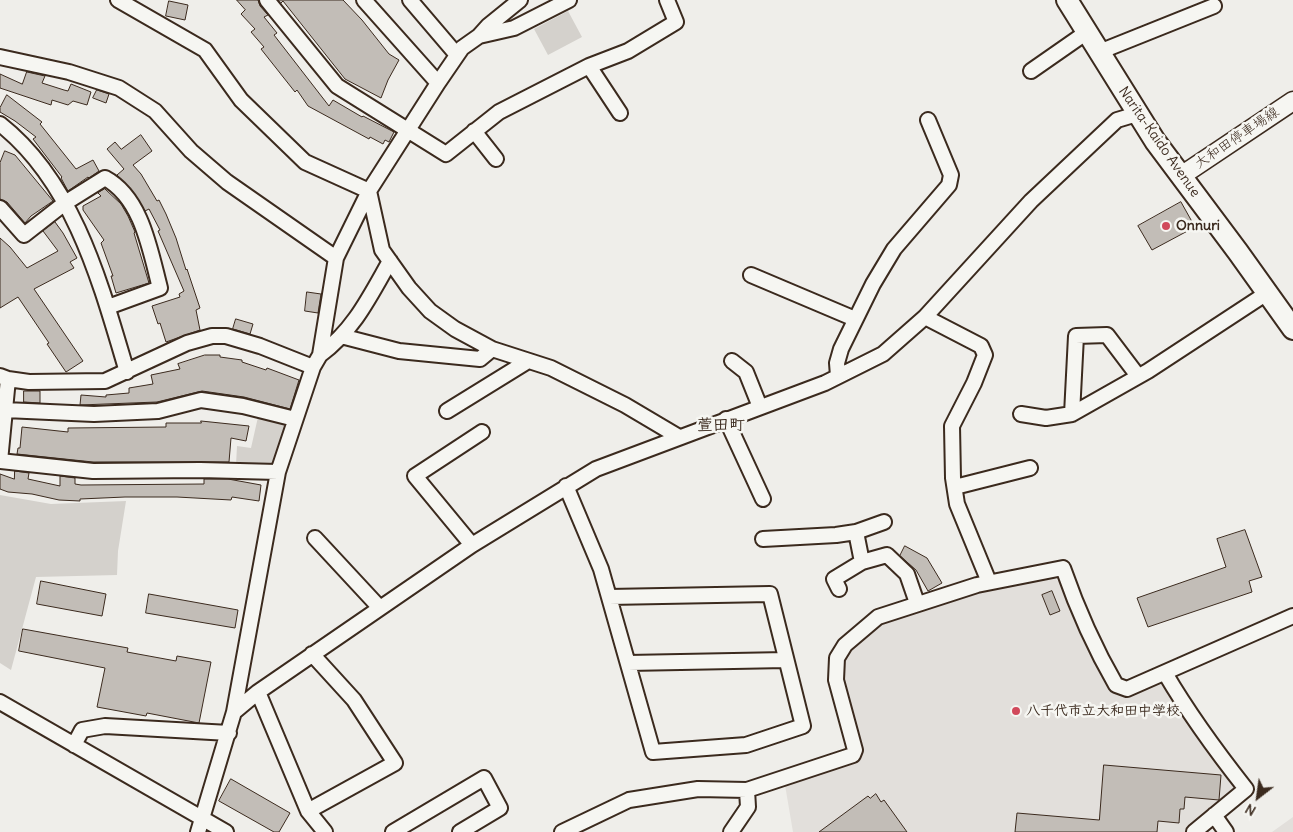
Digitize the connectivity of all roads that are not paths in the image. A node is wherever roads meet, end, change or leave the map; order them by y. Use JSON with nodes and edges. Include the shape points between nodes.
{"nodes":[{"id":1,"x":118,"y":0,"type":"edge"},
{"id":2,"x":268,"y":0,"type":"edge"},
{"id":3,"x":364,"y":0,"type":"edge"},
{"id":4,"x":410,"y":0,"type":"edge"},
{"id":5,"x":520,"y":0,"type":"edge"},
{"id":6,"x":569,"y":0,"type":"edge"},
{"id":7,"x":667,"y":0,"type":"edge"},
{"id":8,"x":1067,"y":0,"type":"edge"},
{"id":9,"x":1214,"y":6,"type":"dead end"},
{"id":10,"x":1087,"y":32,"type":"junction"},
{"id":11,"x":479,"y":36,"type":"junction"},
{"id":12,"x":1099,"y":52,"type":"junction"},
{"id":13,"x":457,"y":55,"type":"junction"},
{"id":14,"x":0,"y":57,"type":"edge"},
{"id":15,"x":589,"y":66,"type":"junction"},
{"id":16,"x":1031,"y":71,"type":"dead end"},
{"id":17,"x":438,"y":83,"type":"junction"},
{"id":18,"x":1293,"y":101,"type":"edge"},
{"id":19,"x":620,"y":113,"type":"dead end"},
{"id":20,"x":1137,"y":114,"type":"junction"},
{"id":21,"x":928,"y":120,"type":"dead end"},
{"id":22,"x":408,"y":129,"type":"junction"},
{"id":23,"x":474,"y":131,"type":"junction"},
{"id":24,"x":2,"y":132,"type":"edge"},
{"id":25,"x":496,"y":159,"type":"dead end"},
{"id":26,"x":1181,"y":176,"type":"junction"},
{"id":27,"x":369,"y":192,"type":"junction"},
{"id":28,"x":64,"y":203,"type":"junction"},
{"id":29,"x":0,"y":208,"type":"edge"},
{"id":30,"x":336,"y":258,"type":"junction"},
{"id":31,"x":390,"y":261,"type":"junction"},
{"id":32,"x":751,"y":275,"type":"dead end"},
{"id":33,"x":1267,"y":293,"type":"junction"},
{"id":34,"x":108,"y":307,"type":"junction"},
{"id":35,"x":925,"y":317,"type":"junction"},
{"id":36,"x":855,"y":320,"type":"junction"},
{"id":37,"x":1293,"y":329,"type":"edge"},
{"id":38,"x":341,"y":336,"type":"junction"},
{"id":39,"x":492,"y":350,"type":"junction"},
{"id":40,"x":320,"y":355,"type":"junction"},
{"id":41,"x":528,"y":361,"type":"junction"},
{"id":42,"x":732,"y":361,"type":"dead end"},
{"id":43,"x":313,"y":367,"type":"junction"},
{"id":44,"x":127,"y":372,"type":"junction"},
{"id":45,"x":838,"y":376,"type":"junction"},
{"id":46,"x":1138,"y":376,"type":"junction"},
{"id":47,"x":4,"y":377,"type":"edge"},
{"id":48,"x":760,"y":407,"type":"junction"},
{"id":49,"x":5,"y":410,"type":"junction"},
{"id":50,"x":447,"y":411,"type":"dead end"},
{"id":51,"x":1021,"y":414,"type":"dead end"},
{"id":52,"x":1072,"y":414,"type":"junction"},
{"id":53,"x":295,"y":419,"type":"junction"},
{"id":54,"x":726,"y":419,"type":"junction"},
{"id":55,"x":482,"y":432,"type":"dead end"},
{"id":56,"x":680,"y":436,"type":"junction"},
{"id":57,"x":0,"y":461,"type":"edge"},
{"id":58,"x":1030,"y":468,"type":"dead end"},
{"id":59,"x":278,"y":472,"type":"junction"},
{"id":60,"x":566,"y":486,"type":"junction"},
{"id":61,"x":955,"y":487,"type":"junction"},
{"id":62,"x":762,"y":499,"type":"dead end"},
{"id":63,"x":884,"y":522,"type":"dead end"},
{"id":64,"x":856,"y":532,"type":"junction"},
{"id":65,"x":315,"y":538,"type":"dead end"},
{"id":66,"x":762,"y":539,"type":"dead end"},
{"id":67,"x":472,"y":545,"type":"junction"},
{"id":68,"x":862,"y":562,"type":"junction"},
{"id":69,"x":833,"y":580,"type":"dead end"},
{"id":70,"x":989,"y":582,"type":"junction"},
{"id":71,"x":609,"y":597,"type":"junction"},
{"id":72,"x":917,"y":603,"type":"junction"},
{"id":73,"x":380,"y":608,"type":"junction"},
{"id":74,"x":1293,"y":616,"type":"edge"},
{"id":75,"x":312,"y":654,"type":"junction"},
{"id":76,"x":786,"y":660,"type":"junction"},
{"id":77,"x":628,"y":663,"type":"junction"},
{"id":78,"x":1165,"y":672,"type":"junction"},
{"id":79,"x":258,"y":692,"type":"junction"},
{"id":80,"x":0,"y":702,"type":"edge"},
{"id":81,"x":234,"y":712,"type":"junction"},
{"id":82,"x":229,"y":733,"type":"junction"},
{"id":83,"x":74,"y":745,"type":"junction"},
{"id":84,"x":747,"y":790,"type":"junction"},
{"id":85,"x":308,"y":810,"type":"junction"},
{"id":86,"x":1214,"y":815,"type":"junction"},
{"id":87,"x":202,"y":818,"type":"junction"},
{"id":88,"x":198,"y":832,"type":"edge"},
{"id":89,"x":226,"y":832,"type":"edge"},
{"id":90,"x":325,"y":832,"type":"edge"},
{"id":91,"x":393,"y":832,"type":"edge"},
{"id":92,"x":460,"y":832,"type":"edge"},
{"id":93,"x":562,"y":832,"type":"edge"},
{"id":94,"x":731,"y":832,"type":"edge"},
{"id":95,"x":1194,"y":832,"type":"edge"},
{"id":96,"x":1226,"y":832,"type":"edge"}],
"edges":[{"from":1,"to":27,"type":"street","via":[[205,50],[241,100],[305,162]]},
{"from":2,"to":22,"type":"street","via":[[338,86]]},
{"from":3,"to":17,"type":"street"},
{"from":4,"to":13,"type":"street"},
{"from":5,"to":11,"type":"street"},
{"from":6,"to":11,"type":"street","via":[[514,28]]},
{"from":7,"to":15,"type":"street","via":[[676,22],[628,51]]},
{"from":8,"to":10,"type":"highway","name":"Narita-Kaido Avenue"},
{"from":9,"to":12,"type":"street"},
{"from":10,"to":12,"type":"highway","name":"Narita-Kaido Avenue"},
{"from":10,"to":16,"type":"street"},
{"from":11,"to":13,"type":"street"},
{"from":12,"to":20,"type":"highway","name":"Narita-Kaido Avenue"},
{"from":13,"to":17,"type":"street"},
{"from":14,"to":30,"type":"street","via":[[69,72],[118,88],[155,111],[190,151],[227,182]]},
{"from":15,"to":19,"type":"street"},
{"from":15,"to":23,"type":"street","via":[[499,112]]},
{"from":17,"to":22,"type":"street"},
{"from":18,"to":26,"type":"main road","name":"大和田停車場線"},
{"from":20,"to":26,"type":"highway","name":"Narita-Kaido Avenue"},
{"from":20,"to":35,"type":"street","via":[[1117,120],[1031,201]]},
{"from":21,"to":36,"type":"street","via":[[951,175],[949,185],[894,249]]},
{"from":22,"to":23,"type":"street","via":[[446,154]]},
{"from":22,"to":27,"type":"street"},
{"from":23,"to":25,"type":"street"},
{"from":24,"to":28,"type":"street","via":[[22,143],[36,158]]},
{"from":26,"to":33,"type":"highway","name":"Narita-Kaido Avenue"},
{"from":27,"to":30,"type":"street"},
{"from":27,"to":31,"type":"street","via":[[382,250]]},
{"from":28,"to":29,"type":"street","via":[[24,235]]},
{"from":28,"to":34,"type":"street","via":[[88,251]]},
{"from":28,"to":34,"type":"street","via":[[106,178],[118,185],[133,206],[146,234],[160,288]]},
{"from":30,"to":40,"type":"street"},
{"from":31,"to":38,"type":"street","via":[[358,318]]},
{"from":31,"to":39,"type":"street","via":[[430,311]]},
{"from":32,"to":36,"type":"street"},
{"from":33,"to":37,"type":"highway","name":"Narita-Kaido Avenue"},
{"from":33,"to":46,"type":"street"},
{"from":34,"to":44,"type":"street"},
{"from":35,"to":45,"type":"street","via":[[883,354]]},
{"from":35,"to":61,"type":"street","via":[[981,346],[984,354],[974,383],[952,426]]},
{"from":36,"to":45,"type":"street","via":[[841,349]]},
{"from":38,"to":39,"type":"street","via":[[399,351],[480,359]]},
{"from":38,"to":40,"type":"street"},
{"from":39,"to":41,"type":"street"},
{"from":40,"to":43,"type":"street"},
{"from":41,"to":50,"type":"street"},
{"from":41,"to":56,"type":"street","via":[[551,368],[626,405]]},
{"from":42,"to":48,"type":"street","via":[[746,372]]},
{"from":43,"to":44,"type":"street","via":[[226,336],[212,336],[187,343]]},
{"from":43,"to":53,"type":"street"},
{"from":44,"to":47,"type":"street","via":[[105,382],[29,382]]},
{"from":45,"to":48,"type":"street"},
{"from":46,"to":52,"type":"street"},
{"from":46,"to":52,"type":"street","via":[[1108,335],[1076,336]]},
{"from":47,"to":49,"type":"street"},
{"from":48,"to":54,"type":"street"},
{"from":49,"to":53,"type":"street","via":[[94,414],[158,411],[201,400]]},
{"from":49,"to":57,"type":"street"},
{"from":51,"to":52,"type":"street","via":[[1046,418]]},
{"from":53,"to":59,"type":"street"},
{"from":54,"to":56,"type":"street"},
{"from":54,"to":62,"type":"street"},
{"from":55,"to":67,"type":"street","via":[[415,476]]},
{"from":56,"to":60,"type":"street","via":[[596,469]]},
{"from":57,"to":59,"type":"street","via":[[93,471]]},
{"from":58,"to":61,"type":"street"},
{"from":59,"to":81,"type":"street"},
{"from":60,"to":67,"type":"street"},
{"from":60,"to":71,"type":"street","via":[[601,569]]},
{"from":61,"to":70,"type":"street","via":[[958,504]]},
{"from":63,"to":64,"type":"street"},
{"from":64,"to":66,"type":"street"},
{"from":64,"to":68,"type":"street"},
{"from":65,"to":73,"type":"street"},
{"from":67,"to":73,"type":"street"},
{"from":68,"to":69,"type":"street"},
{"from":68,"to":72,"type":"street","via":[[887,555],[907,574]]},
{"from":70,"to":72,"type":"street"},
{"from":70,"to":78,"type":"street","via":[[1063,568],[1081,617],[1116,685],[1127,688]]},
{"from":71,"to":76,"type":"street","via":[[770,594]]},
{"from":71,"to":77,"type":"street"},
{"from":72,"to":84,"type":"street","via":[[878,617],[845,645],[838,658],[836,680],[855,750],[853,755]]},
{"from":73,"to":75,"type":"street"},
{"from":74,"to":78,"type":"street"},
{"from":75,"to":79,"type":"street"},
{"from":75,"to":85,"type":"street","via":[[354,700],[396,764]]},
{"from":76,"to":77,"type":"street"},
{"from":76,"to":77,"type":"street","via":[[803,726],[746,745],[653,752]]},
{"from":78,"to":86,"type":"street","via":[[1189,713],[1246,789]]},
{"from":79,"to":81,"type":"street"},
{"from":79,"to":85,"type":"street"},
{"from":80,"to":83,"type":"street"},
{"from":81,"to":82,"type":"street"},
{"from":82,"to":83,"type":"street","via":[[105,726],[82,730]]},
{"from":82,"to":87,"type":"street"},
{"from":83,"to":87,"type":"street"},
{"from":84,"to":93,"type":"street","via":[[698,789],[629,800]]},
{"from":84,"to":94,"type":"street","via":[[748,807]]},
{"from":85,"to":90,"type":"street"},
{"from":86,"to":95,"type":"street"},
{"from":86,"to":96,"type":"street"},
{"from":87,"to":88,"type":"street"},
{"from":87,"to":89,"type":"street"},
{"from":91,"to":92,"type":"street","via":[[484,778],[500,808]]}]}
